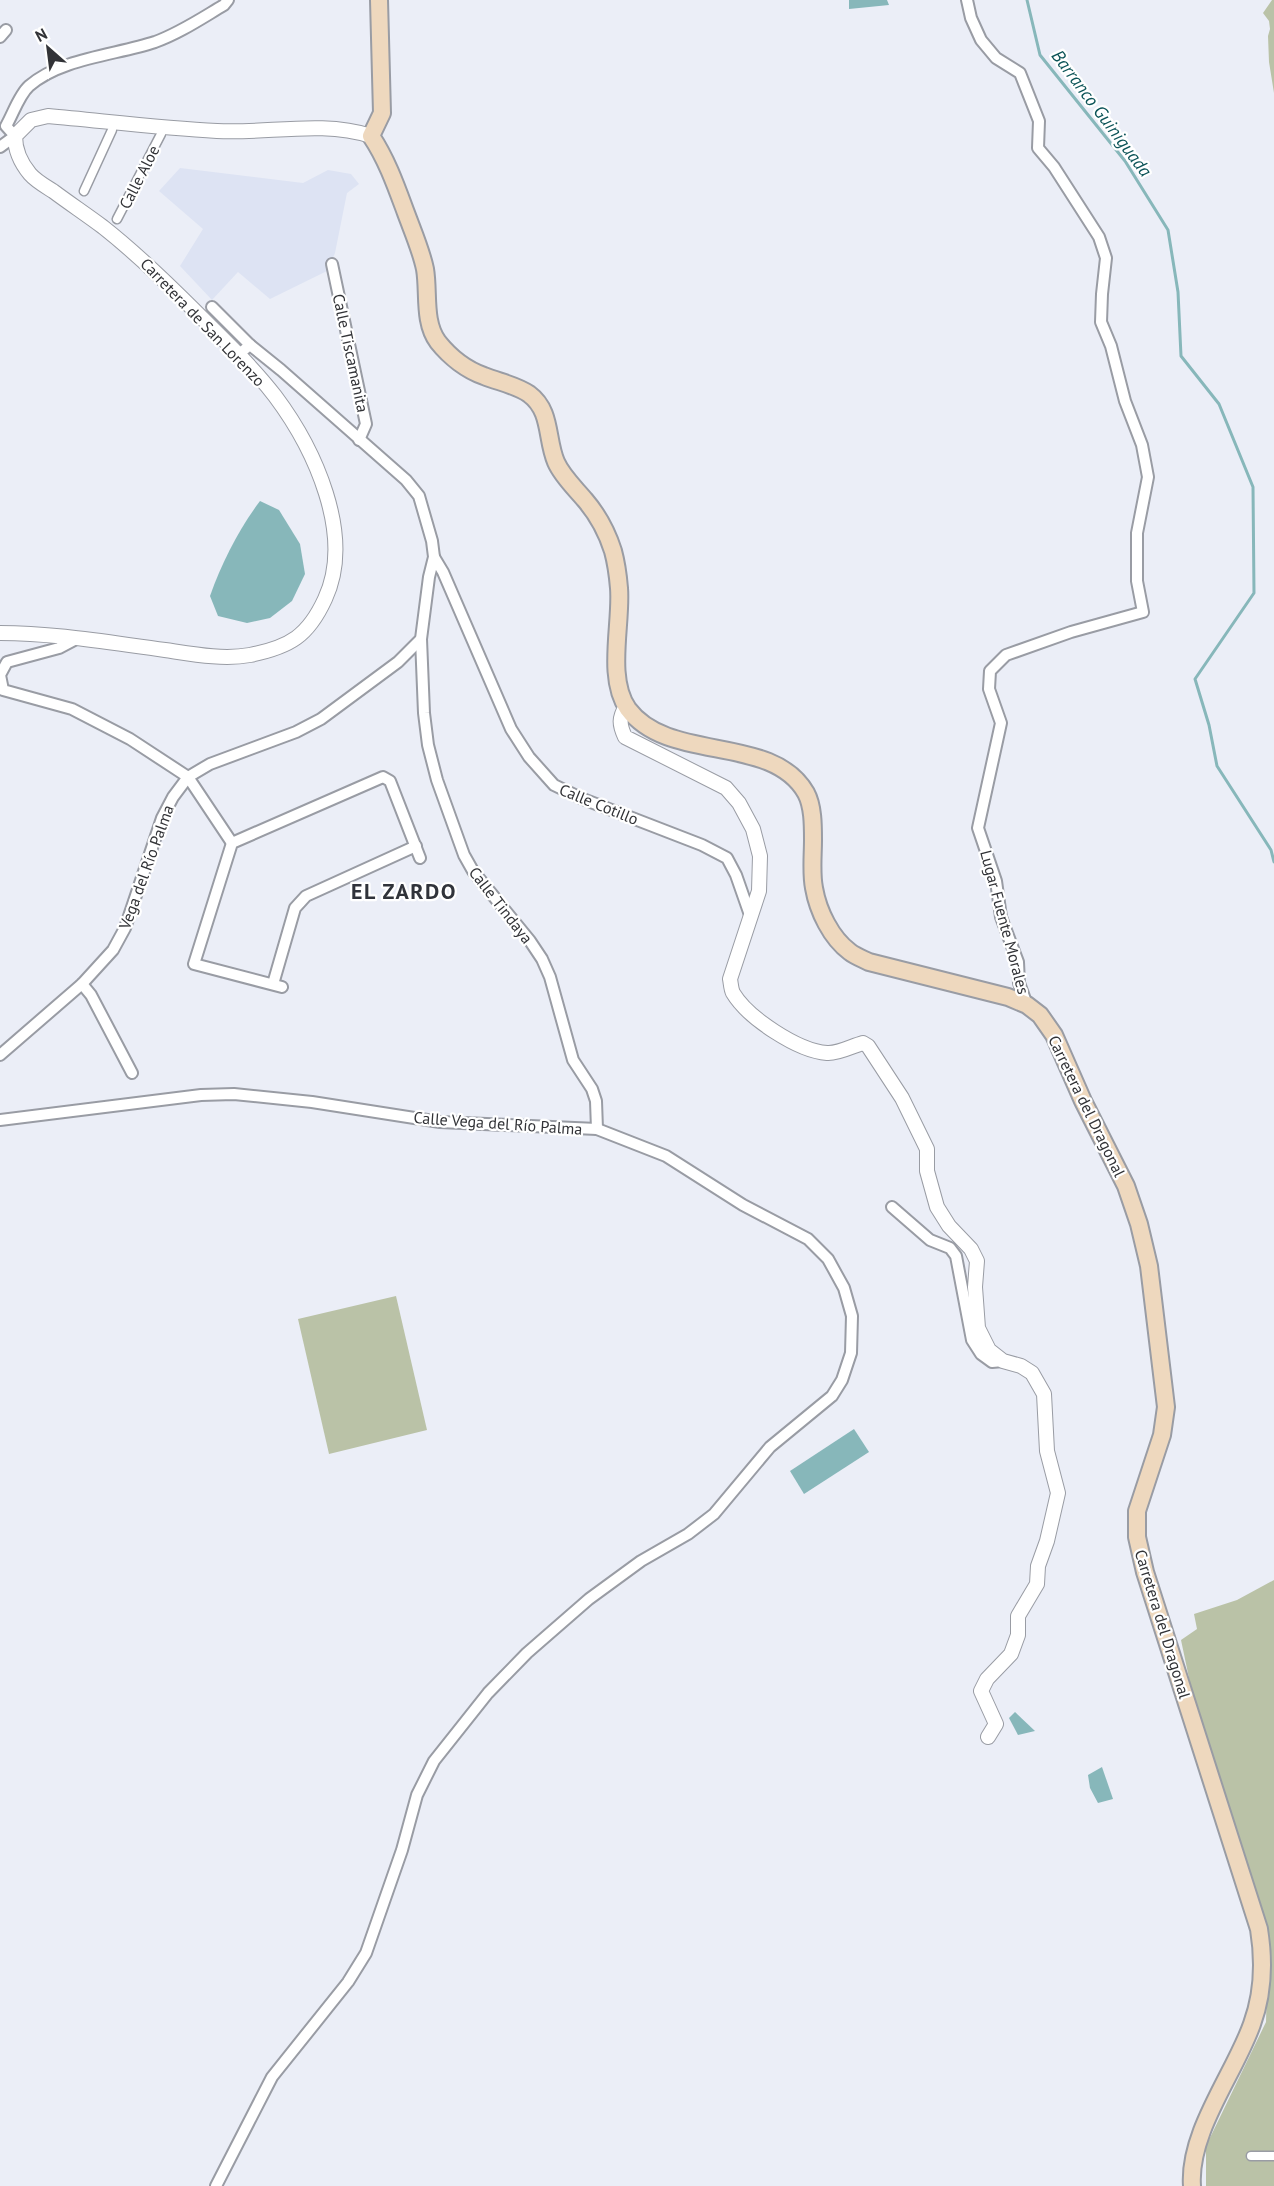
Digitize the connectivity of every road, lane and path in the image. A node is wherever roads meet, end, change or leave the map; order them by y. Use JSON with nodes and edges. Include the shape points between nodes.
{"nodes":[{"id":1,"x":228,"y":0,"type":"edge"},
{"id":2,"x":379,"y":0,"type":"edge"},
{"id":3,"x":967,"y":0,"type":"edge"},
{"id":4,"x":112,"y":130,"type":"dead end"},
{"id":5,"x":161,"y":134,"type":"dead end"},
{"id":6,"x":371,"y":135,"type":"junction"},
{"id":7,"x":15,"y":136,"type":"junction"},
{"id":8,"x":0,"y":140,"type":"edge"},
{"id":9,"x":0,"y":147,"type":"edge"},
{"id":10,"x":84,"y":191,"type":"dead end"},
{"id":11,"x":117,"y":219,"type":"dead end"},
{"id":12,"x":332,"y":264,"type":"dead end"},
{"id":13,"x":212,"y":307,"type":"dead end"},
{"id":14,"x":244,"y":350,"type":"junction"},
{"id":15,"x":359,"y":440,"type":"junction"},
{"id":16,"x":434,"y":558,"type":"junction"},
{"id":17,"x":0,"y":633,"type":"edge"},
{"id":18,"x":76,"y":639,"type":"junction"},
{"id":19,"x":421,"y":639,"type":"junction"},
{"id":20,"x":1,"y":689,"type":"edge"},
{"id":21,"x":626,"y":706,"type":"junction"},
{"id":22,"x":188,"y":777,"type":"junction"},
{"id":23,"x":232,"y":843,"type":"junction"},
{"id":24,"x":416,"y":846,"type":"junction"},
{"id":25,"x":420,"y":858,"type":"dead end"},
{"id":26,"x":750,"y":915,"type":"junction"},
{"id":27,"x":82,"y":984,"type":"junction"},
{"id":28,"x":1027,"y":1005,"type":"junction"},
{"id":29,"x":0,"y":1056,"type":"edge"},
{"id":30,"x":132,"y":1072,"type":"dead end"},
{"id":31,"x":0,"y":1120,"type":"edge"},
{"id":32,"x":597,"y":1129,"type":"junction"},
{"id":33,"x":892,"y":1207,"type":"dead end"},
{"id":34,"x":1004,"y":1361,"type":"junction"},
{"id":35,"x":988,"y":1737,"type":"dead end"},
{"id":36,"x":1251,"y":2156,"type":"dead end"},
{"id":37,"x":1274,"y":2156,"type":"edge"},
{"id":38,"x":216,"y":2186,"type":"edge"},
{"id":39,"x":1192,"y":2186,"type":"edge"}],
"edges":[{"from":1,"to":7,"type":"street","via":[[186,28],[155,42],[82,61],[41,77],[27,88],[6,126]]},
{"from":2,"to":6,"type":"main road","via":[[382,113]]},
{"from":3,"to":28,"type":"street","name":"Lugar Fuente Morales","via":[[981,40],[996,58],[1020,73],[1039,121],[1038,148],[1099,237],[1106,258],[1101,322],[1142,445],[1148,477],[1137,533],[1137,581],[1143,612],[1006,655],[990,671],[989,689],[1001,723],[978,828],[996,881],[1001,917],[1018,962],[1019,983]]},
{"from":4,"to":10,"type":"street"},
{"from":5,"to":11,"type":"street","name":"Calle Aloe"},
{"from":6,"to":7,"type":"street","via":[[351,129],[314,128],[219,131],[48,116],[31,120]]},
{"from":6,"to":21,"type":"main road","via":[[385,156],[421,252],[429,318],[436,340],[456,360],[481,375],[521,390],[540,405],[557,465],[601,521],[613,551],[619,588],[617,659],[619,687]]},
{"from":7,"to":8,"type":"street"},
{"from":7,"to":9,"type":"street"},
{"from":7,"to":14,"type":"street","name":"Carretera de San Lorenzo","via":[[19,159],[32,176],[102,226]]},
{"from":12,"to":15,"type":"street","name":"Calle Tiscamanita","via":[[366,424]]},
{"from":13,"to":14,"type":"street"},
{"from":14,"to":15,"type":"street","via":[[281,370]]},
{"from":14,"to":18,"type":"street","name":"Carretera de San Lorenzo","via":[[294,424],[324,486],[336,552],[331,587],[316,619],[298,638],[276,649],[247,656],[203,655]]},
{"from":15,"to":16,"type":"street","via":[[419,496]]},
{"from":16,"to":19,"type":"street","name":"Calle Tindaya"},
{"from":16,"to":26,"type":"street","name":"Calle Cotillo","via":[[511,729],[554,785],[727,858]]},
{"from":17,"to":18,"type":"street","name":"Carretera de San Lorenzo"},
{"from":18,"to":20,"type":"street","via":[[59,648],[7,662],[0,675]]},
{"from":19,"to":22,"type":"street","via":[[398,663],[321,719],[210,764]]},
{"from":19,"to":32,"type":"street","name":"Calle Tindaya","via":[[424,713],[437,780],[473,871],[542,959],[573,1060],[596,1101]]},
{"from":20,"to":22,"type":"street","via":[[72,709]]},
{"from":21,"to":26,"type":"street","via":[[620,717],[625,737],[726,788],[739,803],[753,829],[760,856],[759,891]]},
{"from":21,"to":28,"type":"main road","name":"Carretera del Dragonal","via":[[655,731],[773,763],[795,777],[808,796],[813,825],[813,887],[822,914],[850,953],[868,962]]},
{"from":22,"to":23,"type":"street"},
{"from":22,"to":27,"type":"street","name":"Vega del Río Palma","via":[[162,818],[125,928],[113,950]]},
{"from":23,"to":24,"type":"street","via":[[383,777],[390,781]]},
{"from":23,"to":24,"type":"street","via":[[194,964],[277,986],[295,908],[306,896]]},
{"from":24,"to":25,"type":"street"},
{"from":26,"to":34,"type":"street","via":[[730,979],[733,993],[753,1016],[796,1044],[830,1053],[863,1043],[868,1046],[902,1098],[927,1149],[927,1171],[937,1207],[977,1260],[978,1328],[989,1350]]},
{"from":27,"to":29,"type":"street","name":"Vega del Río Palma"},
{"from":27,"to":30,"type":"street"},
{"from":28,"to":39,"type":"main road","name":"Carretera del Dragonal","via":[[1054,1035],[1126,1186],[1139,1224],[1149,1266],[1166,1407],[1162,1435],[1137,1511],[1137,1537],[1263,1952],[1253,2023],[1206,2121],[1196,2151]]},
{"from":31,"to":32,"type":"street","name":"Calle Vega del Río Palma","via":[[234,1094],[440,1122]]},
{"from":32,"to":38,"type":"street","name":"Calle Vega del Río Palma","via":[[666,1156],[743,1205],[808,1239],[828,1259],[844,1288],[852,1316],[851,1353],[842,1380],[832,1396],[770,1448],[714,1514],[597,1592],[527,1653],[488,1693],[434,1761],[417,1795],[366,1953],[348,1982],[272,2077]]},
{"from":33,"to":34,"type":"street","via":[[930,1240],[950,1248],[956,1256],[972,1340],[992,1362]]},
{"from":34,"to":35,"type":"street","via":[[1032,1373],[1044,1394],[1047,1451],[1058,1493],[1038,1566],[1037,1584],[1018,1616],[1018,1635],[1011,1654],[981,1691],[996,1724]]},
{"from":36,"to":37,"type":"street"}]}
